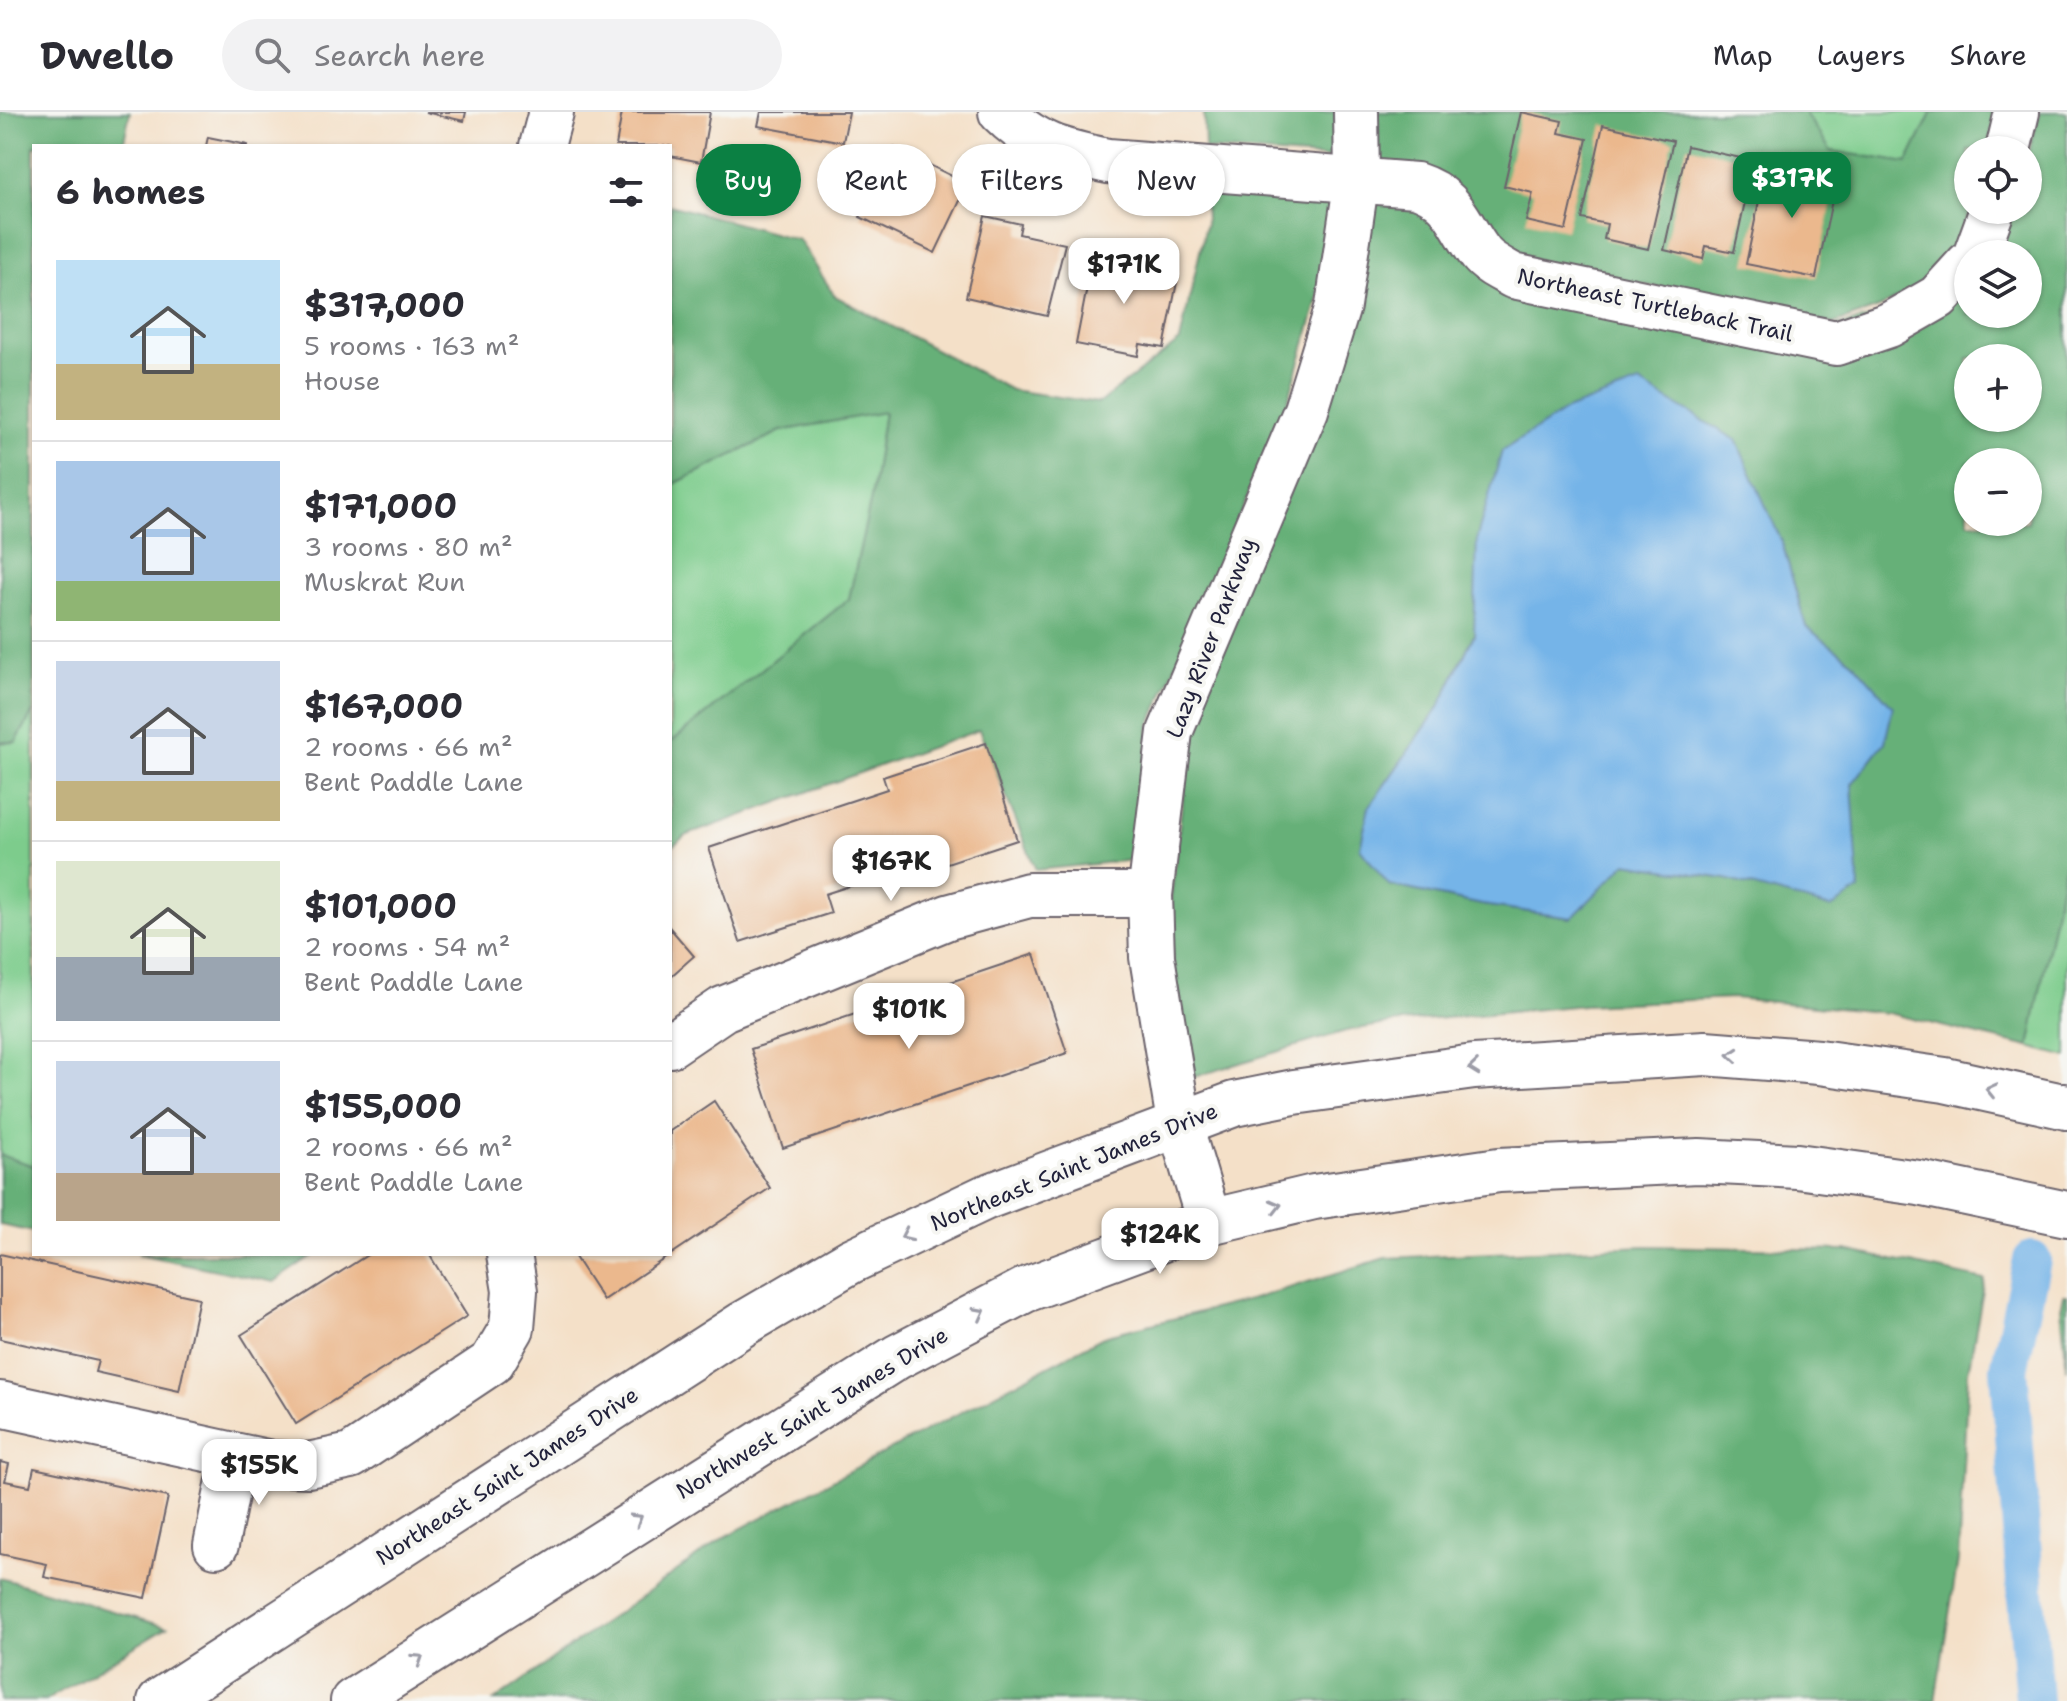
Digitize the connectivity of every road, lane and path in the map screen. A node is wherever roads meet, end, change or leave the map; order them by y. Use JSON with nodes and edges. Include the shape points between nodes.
{"nodes":[{"id":1,"x":551,"y":112,"type":"edge"},
{"id":2,"x":1001,"y":112,"type":"edge"},
{"id":3,"x":1356,"y":112,"type":"edge"},
{"id":4,"x":2017,"y":112,"type":"edge"},
{"id":5,"x":2011,"y":136,"type":"edge"},
{"id":6,"x":543,"y":144,"type":"edge"},
{"id":7,"x":1357,"y":178,"type":"junction"},
{"id":8,"x":1954,"y":279,"type":"edge"},
{"id":9,"x":1150,"y":895,"type":"junction"},
{"id":10,"x":672,"y":1044,"type":"edge"},
{"id":11,"x":2067,"y":1107,"type":"edge"},
{"id":12,"x":1179,"y":1122,"type":"junction"},
{"id":13,"x":2067,"y":1214,"type":"edge"},
{"id":14,"x":1209,"y":1222,"type":"junction"},
{"id":15,"x":509,"y":1256,"type":"edge"},
{"id":16,"x":0,"y":1404,"type":"edge"},
{"id":17,"x":234,"y":1456,"type":"junction"},
{"id":18,"x":216,"y":1545,"type":"dead end"},
{"id":19,"x":377,"y":1695,"type":"edge"},
{"id":20,"x":160,"y":1701,"type":"edge"}],
"edges":[{"from":1,"to":6,"type":"main road"},
{"from":2,"to":7,"type":"main road","name":"Northeast Turtleback Trail","via":[[1023,134],[1065,153],[1108,161]]},
{"from":3,"to":7,"type":"main road","name":"Lazy River Parkway"},
{"from":4,"to":5,"type":"main road"},
{"from":7,"to":8,"type":"main road","name":"Northeast Turtleback Trail","via":[[1435,191],[1458,214],[1482,257],[1513,276],[1836,343],[1889,325],[1938,297]]},
{"from":7,"to":9,"type":"main road","name":"Lazy River Parkway","via":[[1338,306],[1306,410],[1170,732]]},
{"from":9,"to":10,"type":"main road","via":[[1029,895],[948,917],[723,1009]]},
{"from":9,"to":12,"type":"main road","name":"Lazy River Parkway","via":[[1153,971]]},
{"from":11,"to":12,"type":"main road","name":"Northeast Saint James Drive","one_way":true,"via":[[1945,1080],[1705,1053],[1474,1067],[1294,1092]]},
{"from":12,"to":14,"type":"main road","name":"Lazy River Parkway"},
{"from":12,"to":20,"type":"main road","name":"Northeast Saint James Drive","one_way":true,"via":[[984,1198],[851,1261],[743,1324]]},
{"from":14,"to":13,"type":"main road","name":"Northwest Saint James Drive","one_way":true,"via":[[1314,1197],[1499,1170],[1699,1161],[1797,1166],[1903,1181]]},
{"from":19,"to":14,"type":"main road","name":"Northwest Saint James Drive","one_way":true,"via":[[897,1357],[1025,1290]]},
{"from":15,"to":17,"type":"main road","via":[[515,1291],[512,1328],[492,1362],[351,1456],[308,1465]]},
{"from":16,"to":17,"type":"main road"},
{"from":17,"to":18,"type":"main road"}]}
